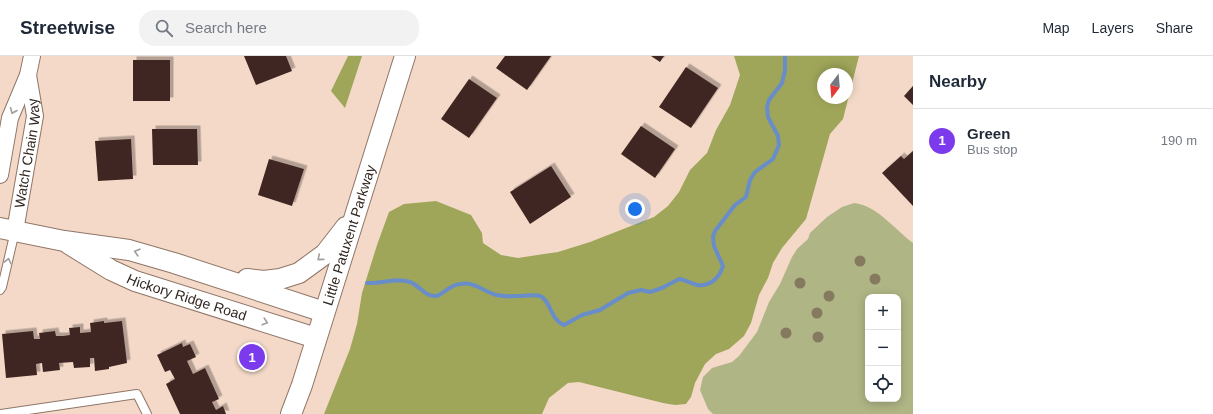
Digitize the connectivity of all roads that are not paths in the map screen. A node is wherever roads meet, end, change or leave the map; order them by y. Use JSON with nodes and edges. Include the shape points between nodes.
{"nodes":[{"id":1,"x":32,"y":56,"type":"edge"},
{"id":2,"x":405,"y":56,"type":"edge"},
{"id":3,"x":28,"y":75,"type":"junction"},
{"id":4,"x":0,"y":174,"type":"edge"},
{"id":5,"x":353,"y":218,"type":"junction"},
{"id":6,"x":8,"y":230,"type":"edge"},
{"id":7,"x":64,"y":241,"type":"junction"},
{"id":8,"x":210,"y":274,"type":"junction"},
{"id":9,"x":0,"y":290,"type":"edge"},
{"id":10,"x":324,"y":312,"type":"junction"},
{"id":11,"x":316,"y":338,"type":"junction"},
{"id":12,"x":0,"y":411,"type":"edge"},
{"id":13,"x":2,"y":414,"type":"edge"},
{"id":14,"x":147,"y":414,"type":"edge"},
{"id":15,"x":291,"y":414,"type":"edge"}],
"edges":[{"from":1,"to":3,"type":"street","name":"Watch Chain Way"},
{"from":2,"to":5,"type":"street","name":"Little Patuxent Parkway"},
{"from":3,"to":4,"type":"street","name":"Watch Chain Way","one_way":true,"via":[[10,118]]},
{"from":3,"to":6,"type":"street","name":"Watch Chain Way","via":[[35,116]]},
{"from":5,"to":8,"type":"street","one_way":true,"via":[[325,254],[299,273],[264,281]]},
{"from":5,"to":10,"type":"street","name":"Little Patuxent Parkway"},
{"from":6,"to":7,"type":"street","name":"Hickory Ridge Road"},
{"from":9,"to":6,"type":"lane","one_way":true},
{"from":8,"to":7,"type":"street","name":"Hickory Ridge Road","one_way":true,"via":[[130,250]]},
{"from":7,"to":11,"type":"street","name":"Hickory Ridge Road","one_way":true,"via":[[111,270],[135,281]]},
{"from":8,"to":10,"type":"street","name":"Hickory Ridge Road"},
{"from":10,"to":11,"type":"street","name":"Little Patuxent Parkway"},
{"from":11,"to":15,"type":"street","name":"Little Patuxent Parkway"},
{"from":12,"to":13,"type":"lane"},
{"from":13,"to":14,"type":"lane","via":[[137,394]]}]}
